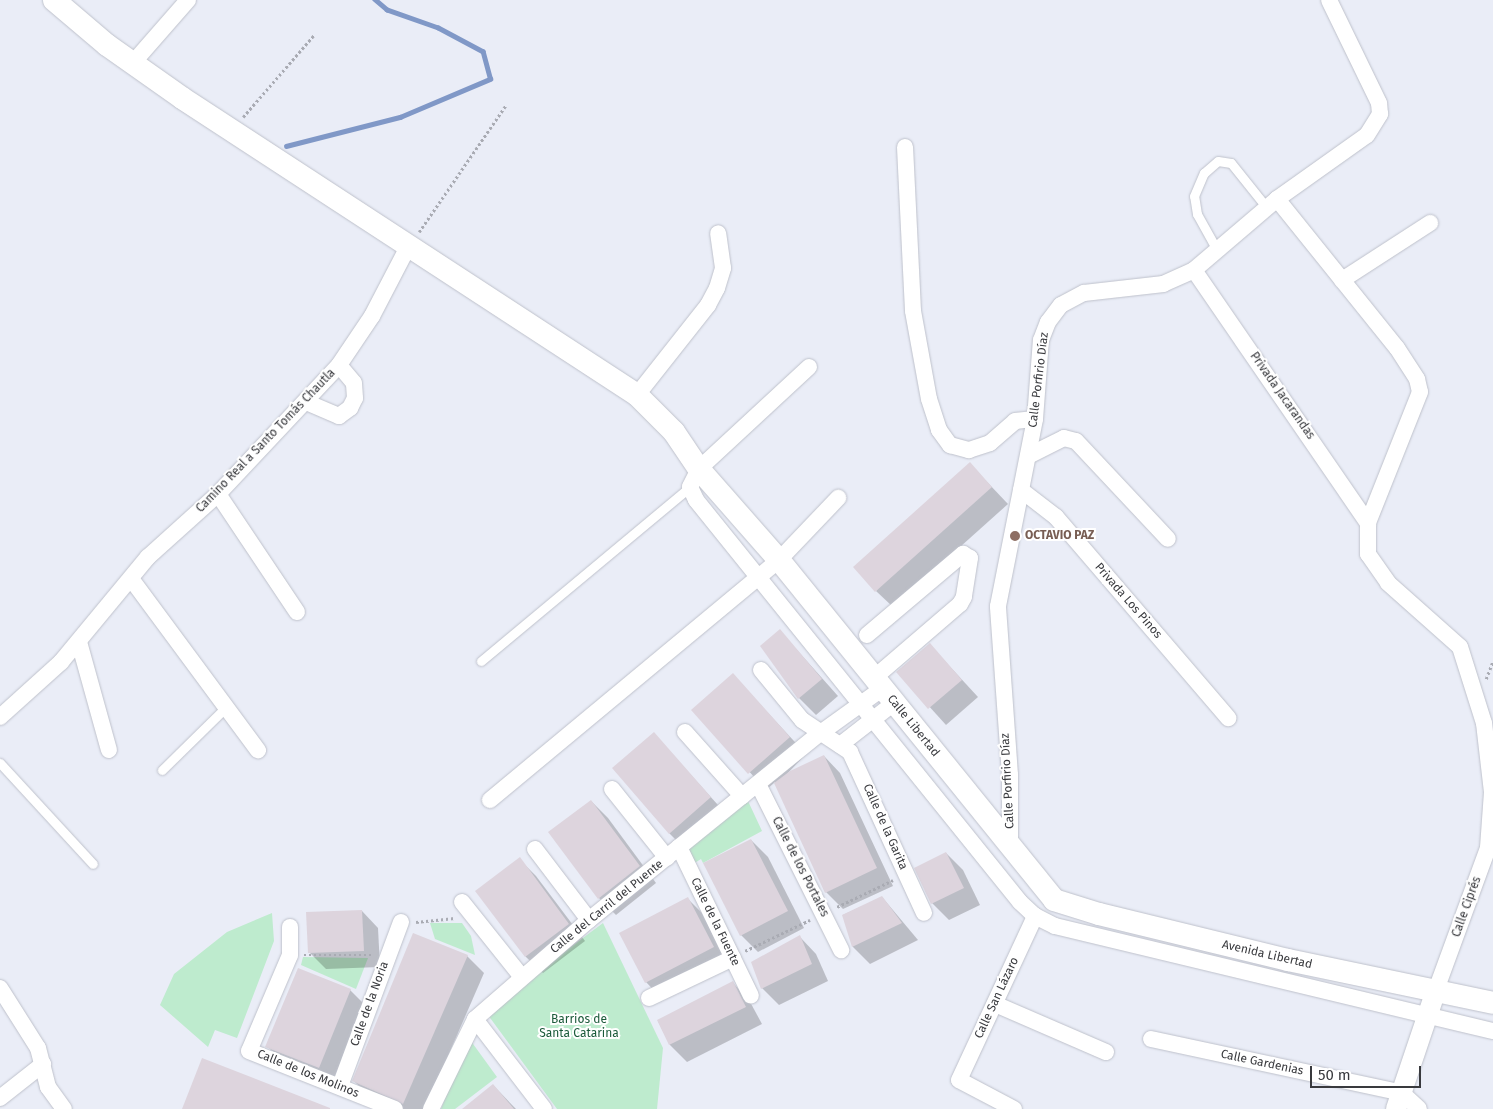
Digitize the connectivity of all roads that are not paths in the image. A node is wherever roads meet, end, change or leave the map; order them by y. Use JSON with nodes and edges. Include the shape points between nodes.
{"nodes":[{"id":1,"x":54,"y":0,"type":"edge"},
{"id":2,"x":188,"y":0,"type":"edge"},
{"id":3,"x":1329,"y":0,"type":"edge"},
{"id":4,"x":132,"y":64,"type":"junction"},
{"id":5,"x":906,"y":147,"type":"dead end"},
{"id":6,"x":1272,"y":204,"type":"junction"},
{"id":7,"x":1430,"y":223,"type":"dead end"},
{"id":8,"x":718,"y":233,"type":"dead end"},
{"id":9,"x":410,"y":245,"type":"junction"},
{"id":10,"x":1217,"y":250,"type":"junction"},
{"id":11,"x":1194,"y":270,"type":"junction"},
{"id":12,"x":1342,"y":280,"type":"junction"},
{"id":13,"x":339,"y":365,"type":"junction"},
{"id":14,"x":809,"y":367,"type":"dead end"},
{"id":15,"x":637,"y":395,"type":"junction"},
{"id":16,"x":306,"y":402,"type":"junction"},
{"id":17,"x":1035,"y":419,"type":"junction"},
{"id":18,"x":1028,"y":456,"type":"junction"},
{"id":19,"x":695,"y":478,"type":"junction"},
{"id":20,"x":1021,"y":490,"type":"junction"},
{"id":21,"x":218,"y":494,"type":"junction"},
{"id":22,"x":838,"y":498,"type":"dead end"},
{"id":23,"x":1368,"y":523,"type":"junction"},
{"id":24,"x":1168,"y":539,"type":"dead end"},
{"id":25,"x":779,"y":560,"type":"junction"},
{"id":26,"x":759,"y":577,"type":"junction"},
{"id":27,"x":132,"y":580,"type":"junction"},
{"id":28,"x":297,"y":612,"type":"dead end"},
{"id":29,"x":867,"y":635,"type":"dead end"},
{"id":30,"x":79,"y":642,"type":"junction"},
{"id":31,"x":481,"y":661,"type":"dead end"},
{"id":32,"x":761,"y":670,"type":"dead end"},
{"id":33,"x":884,"y":689,"type":"junction"},
{"id":34,"x":860,"y":702,"type":"junction"},
{"id":35,"x":226,"y":707,"type":"junction"},
{"id":36,"x":0,"y":717,"type":"edge"},
{"id":37,"x":874,"y":718,"type":"junction"},
{"id":38,"x":1228,"y":718,"type":"dead end"},
{"id":39,"x":685,"y":732,"type":"dead end"},
{"id":40,"x":818,"y":734,"type":"junction"},
{"id":41,"x":840,"y":745,"type":"junction"},
{"id":42,"x":109,"y":750,"type":"dead end"},
{"id":43,"x":258,"y":750,"type":"dead end"},
{"id":44,"x":0,"y":763,"type":"edge"},
{"id":45,"x":162,"y":770,"type":"dead end"},
{"id":46,"x":758,"y":784,"type":"junction"},
{"id":47,"x":612,"y":789,"type":"dead end"},
{"id":48,"x":742,"y":796,"type":"junction"},
{"id":49,"x":490,"y":800,"type":"dead end"},
{"id":50,"x":679,"y":847,"type":"junction"},
{"id":51,"x":1010,"y":847,"type":"junction"},
{"id":52,"x":535,"y":849,"type":"dead end"},
{"id":53,"x":667,"y":858,"type":"junction"},
{"id":54,"x":93,"y":864,"type":"dead end"},
{"id":55,"x":1046,"y":892,"type":"joint"},
{"id":56,"x":462,"y":902,"type":"dead end"},
{"id":57,"x":924,"y":913,"type":"dead end"},
{"id":58,"x":1035,"y":916,"type":"junction"},
{"id":59,"x":589,"y":920,"type":"junction"},
{"id":60,"x":402,"y":922,"type":"road end"},
{"id":61,"x":290,"y":927,"type":"dead end"},
{"id":62,"x":842,"y":950,"type":"dead end"},
{"id":63,"x":733,"y":958,"type":"junction"},
{"id":64,"x":521,"y":976,"type":"junction"},
{"id":65,"x":0,"y":988,"type":"edge"},
{"id":66,"x":1436,"y":990,"type":"junction"},
{"id":67,"x":751,"y":996,"type":"dead end"},
{"id":68,"x":649,"y":998,"type":"dead end"},
{"id":69,"x":996,"y":1004,"type":"junction"},
{"id":70,"x":1493,"y":1004,"type":"edge"},
{"id":71,"x":1427,"y":1017,"type":"junction"},
{"id":72,"x":475,"y":1019,"type":"junction"},
{"id":73,"x":1493,"y":1031,"type":"edge"},
{"id":74,"x":1151,"y":1039,"type":"dead end"},
{"id":75,"x":1106,"y":1052,"type":"dead end"},
{"id":76,"x":43,"y":1064,"type":"junction"},
{"id":77,"x":340,"y":1086,"type":"junction"},
{"id":78,"x":0,"y":1098,"type":"edge"},
{"id":79,"x":1399,"y":1101,"type":"edge"},
{"id":80,"x":64,"y":1109,"type":"edge"},
{"id":81,"x":395,"y":1109,"type":"edge"},
{"id":82,"x":431,"y":1109,"type":"edge"},
{"id":83,"x":544,"y":1109,"type":"edge"},
{"id":84,"x":1014,"y":1109,"type":"edge"},
{"id":85,"x":1419,"y":1109,"type":"edge"}],
"edges":[{"from":1,"to":4,"type":"main road","name":"Calle Libertad"},
{"from":2,"to":4,"type":"street"},
{"from":3,"to":6,"type":"street","name":"Calle Porfirio Díaz","via":[[1374,89],[1380,114],[1367,136]]},
{"from":4,"to":9,"type":"main road","name":"Calle Libertad"},
{"from":5,"to":17,"type":"street","via":[[913,311],[929,399],[939,430],[950,445],[969,450],[990,443],[1015,421]]},
{"from":6,"to":10,"type":"street","name":"Calle Porfirio Díaz"},
{"from":6,"to":10,"type":"lane","via":[[1231,163],[1218,161],[1204,174],[1194,196],[1197,214]]},
{"from":6,"to":12,"type":"street"},
{"from":7,"to":12,"type":"street"},
{"from":8,"to":15,"type":"street","via":[[723,268],[717,288],[708,306]]},
{"from":9,"to":13,"type":"street","name":"Camino Real a Santo Tomás Chautla","via":[[372,316]]},
{"from":9,"to":15,"type":"main road","name":"Calle Libertad"},
{"from":10,"to":11,"type":"street","name":"Calle Porfirio Díaz"},
{"from":11,"to":17,"type":"street","name":"Calle Porfirio Díaz","via":[[1163,284],[1097,289],[1061,305],[1048,322],[1042,340]]},
{"from":11,"to":23,"type":"street","name":"Privada Jacarandas"},
{"from":12,"to":23,"type":"street","via":[[1397,348],[1417,379],[1420,392]]},
{"from":13,"to":16,"type":"street","name":"Camino Real a Santo Tomás Chautla"},
{"from":13,"to":16,"type":"street","via":[[354,383],[355,398],[350,408],[339,416]]},
{"from":14,"to":19,"type":"street"},
{"from":15,"to":19,"type":"main road","name":"Calle Libertad","via":[[674,432]]},
{"from":16,"to":21,"type":"street","name":"Camino Real a Santo Tomás Chautla"},
{"from":17,"to":18,"type":"street","name":"Calle Porfirio Díaz"},
{"from":18,"to":20,"type":"street","name":"Calle Porfirio Díaz"},
{"from":18,"to":24,"type":"street","via":[[1064,438],[1076,441]]},
{"from":19,"to":25,"type":"main road","name":"Calle Libertad"},
{"from":19,"to":26,"type":"street","via":[[696,500]]},
{"from":19,"to":31,"type":"lane"},
{"from":20,"to":38,"type":"street","name":"Privada Los Pinos","via":[[1056,518]]},
{"from":20,"to":51,"type":"street","name":"Calle Porfirio Díaz","via":[[998,606],[1010,775]]},
{"from":21,"to":27,"type":"street","name":"Camino Real a Santo Tomás Chautla","via":[[148,557]]},
{"from":21,"to":28,"type":"street"},
{"from":22,"to":25,"type":"street"},
{"from":23,"to":66,"type":"street","name":"Calle Ciprés","via":[[1368,554],[1374,567],[1460,647],[1489,747],[1492,821],[1488,848]]},
{"from":25,"to":26,"type":"street"},
{"from":25,"to":33,"type":"main road","name":"Calle Libertad"},
{"from":26,"to":34,"type":"street"},
{"from":26,"to":49,"type":"street"},
{"from":27,"to":30,"type":"street","name":"Camino Real a Santo Tomás Chautla"},
{"from":27,"to":35,"type":"street"},
{"from":29,"to":33,"type":"street","via":[[963,554],[970,558],[960,604]]},
{"from":30,"to":36,"type":"street","name":"Camino Real a Santo Tomás Chautla"},
{"from":30,"to":42,"type":"street"},
{"from":32,"to":40,"type":"street","via":[[802,720]]},
{"from":33,"to":34,"type":"street","name":"Calle del Carril del Puente"},
{"from":33,"to":37,"type":"street"},
{"from":33,"to":51,"type":"main road","name":"Calle Libertad"},
{"from":34,"to":37,"type":"street"},
{"from":34,"to":40,"type":"street","name":"Calle del Carril del Puente"},
{"from":35,"to":43,"type":"street"},
{"from":35,"to":45,"type":"lane"},
{"from":37,"to":41,"type":"street"},
{"from":37,"to":58,"type":"street","via":[[1020,902]]},
{"from":39,"to":48,"type":"street"},
{"from":40,"to":41,"type":"street"},
{"from":40,"to":46,"type":"street","name":"Calle del Carril del Puente"},
{"from":41,"to":57,"type":"street","name":"Calle de la Garita","via":[[856,762]]},
{"from":44,"to":54,"type":"lane"},
{"from":46,"to":48,"type":"street","name":"Calle del Carril del Puente"},
{"from":46,"to":62,"type":"street","name":"Calle de los Portales"},
{"from":47,"to":53,"type":"street"},
{"from":48,"to":50,"type":"street","name":"Calle del Carril del Puente"},
{"from":50,"to":53,"type":"street","name":"Calle del Carril del Puente"},
{"from":50,"to":63,"type":"street","name":"Calle de la Fuente"},
{"from":51,"to":55,"type":"main road","name":"Calle Libertad"},
{"from":52,"to":59,"type":"street"},
{"from":53,"to":59,"type":"street","name":"Calle del Carril del Puente"},
{"from":55,"to":66,"type":"main road","name":"Avenida Libertad","via":[[1062,904],[1108,917],[1288,960]]},
{"from":56,"to":64,"type":"street"},
{"from":58,"to":69,"type":"street","name":"Calle San Lázaro"},
{"from":58,"to":71,"type":"street","via":[[1055,926]]},
{"from":59,"to":64,"type":"street","name":"Calle del Carril del Puente"},
{"from":60,"to":77,"type":"street","name":"Calle de la Noria"},
{"from":61,"to":77,"type":"street","name":"Calle de los Molinos","via":[[290,955],[249,1051]]},
{"from":63,"to":67,"type":"street","name":"Calle de la Fuente"},
{"from":63,"to":68,"type":"street"},
{"from":64,"to":72,"type":"street","name":"Calle del Carril del Puente"},
{"from":65,"to":76,"type":"street","via":[[38,1048]]},
{"from":66,"to":70,"type":"main road","name":"Avenida Libertad"},
{"from":66,"to":71,"type":"street","name":"Calle Ciprés"},
{"from":69,"to":75,"type":"street"},
{"from":69,"to":84,"type":"street","name":"Calle San Lázaro","via":[[959,1080]]},
{"from":71,"to":73,"type":"street"},
{"from":71,"to":79,"type":"street","name":"Calle Ciprés"},
{"from":72,"to":82,"type":"street","name":"Calle del Carril del Puente"},
{"from":72,"to":83,"type":"street"},
{"from":74,"to":79,"type":"street","name":"Calle Gardenias"},
{"from":76,"to":78,"type":"street"},
{"from":76,"to":80,"type":"street","via":[[48,1087]]},
{"from":77,"to":81,"type":"street","name":"Calle de los Molinos"},
{"from":79,"to":85,"type":"street"}]}
